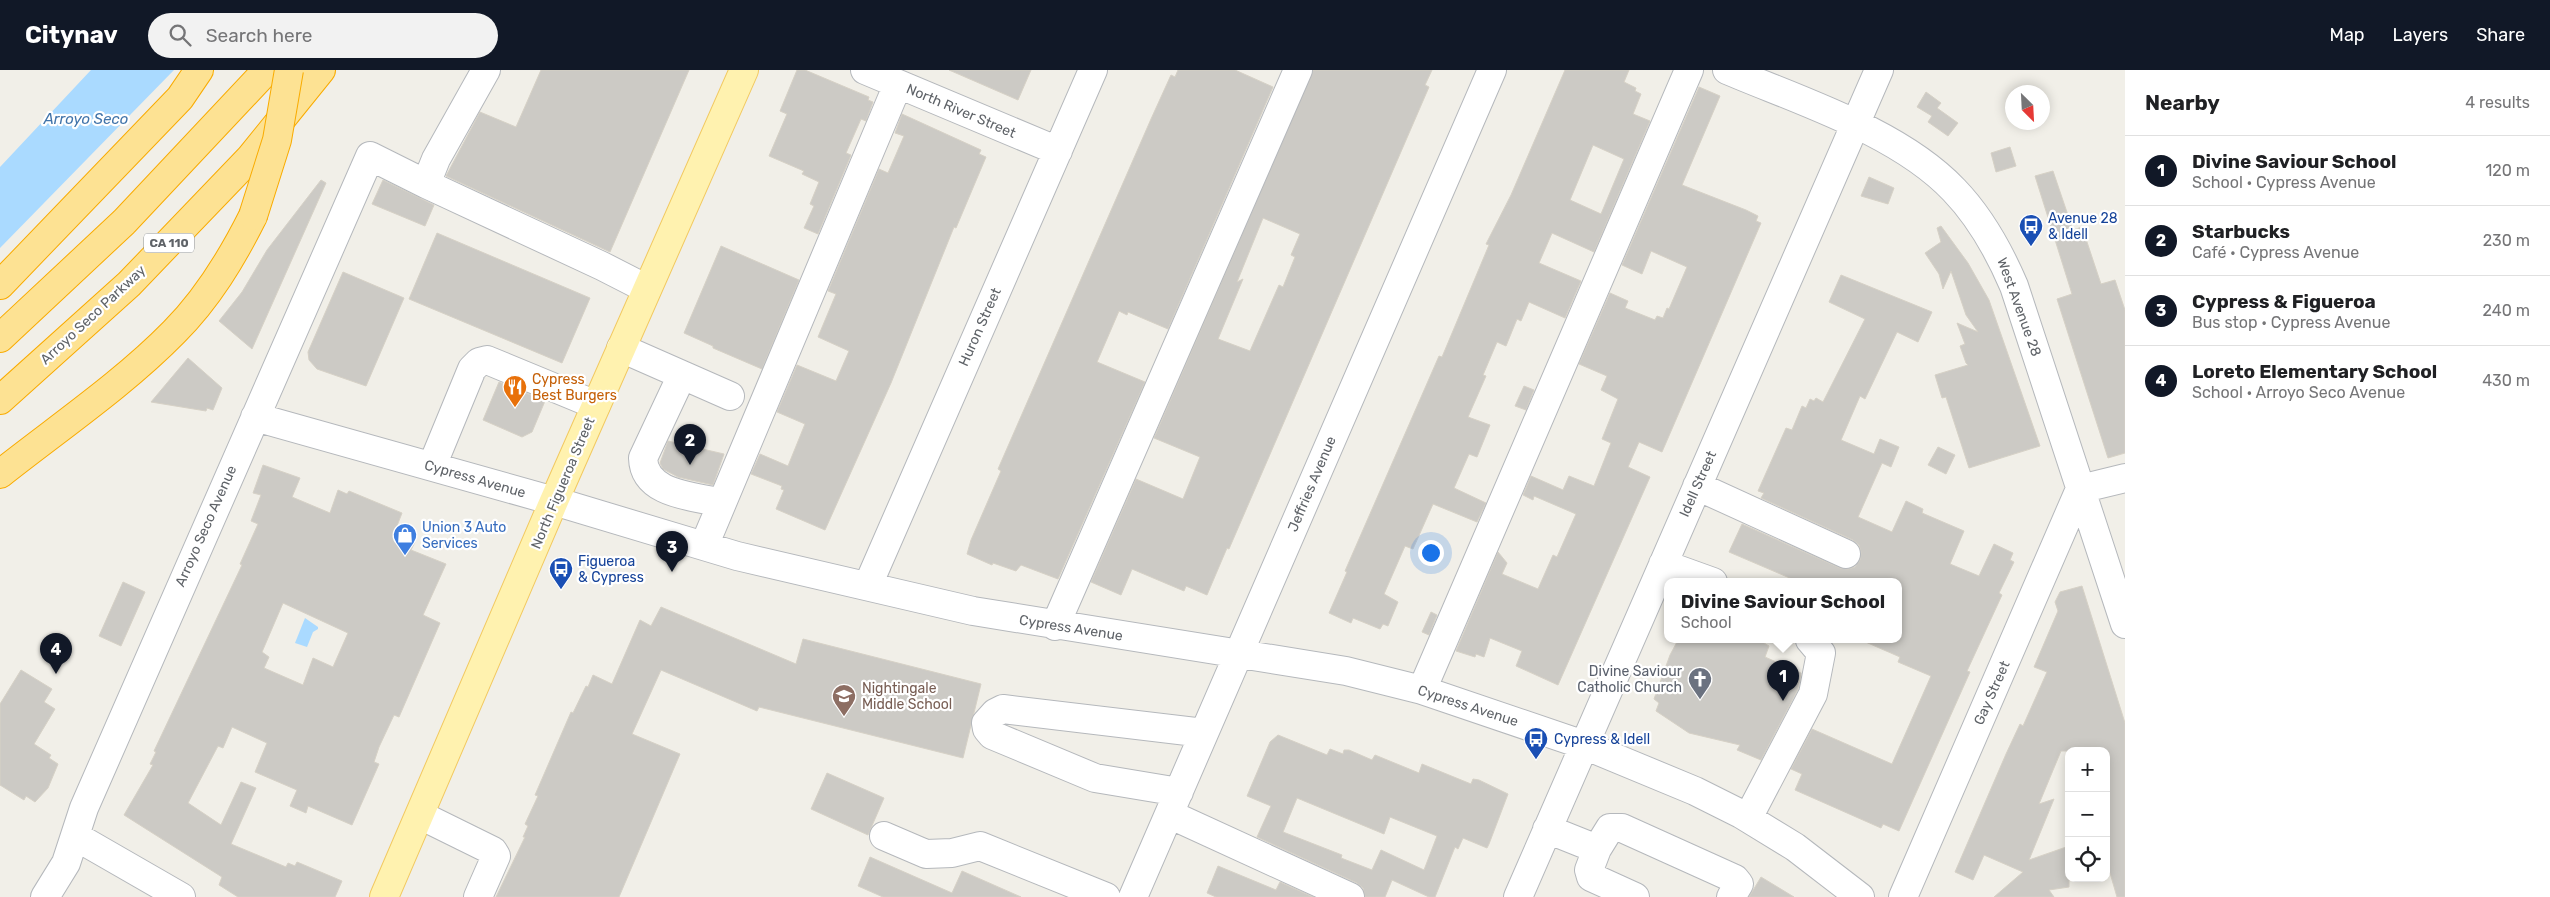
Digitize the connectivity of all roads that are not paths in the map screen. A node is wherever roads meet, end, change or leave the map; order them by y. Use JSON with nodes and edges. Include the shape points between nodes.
{"nodes":[{"id":1,"x":199,"y":70,"type":"edge"},
{"id":2,"x":267,"y":70,"type":"edge"},
{"id":3,"x":289,"y":70,"type":"edge"},
{"id":4,"x":321,"y":70,"type":"edge"},
{"id":5,"x":486,"y":70,"type":"edge"},
{"id":6,"x":744,"y":70,"type":"edge"},
{"id":7,"x":865,"y":70,"type":"edge"},
{"id":8,"x":1093,"y":70,"type":"edge"},
{"id":9,"x":1298,"y":70,"type":"edge"},
{"id":10,"x":1492,"y":70,"type":"edge"},
{"id":11,"x":1689,"y":70,"type":"edge"},
{"id":12,"x":1727,"y":70,"type":"edge"},
{"id":13,"x":1879,"y":70,"type":"edge"},
{"id":14,"x":898,"y":84,"type":"junction"},
{"id":15,"x":1855,"y":125,"type":"junction"},
{"id":16,"x":1058,"y":151,"type":"junction"},
{"id":17,"x":426,"y":184,"type":"junction"},
{"id":18,"x":0,"y":285,"type":"edge"},
{"id":19,"x":647,"y":289,"type":"junction"},
{"id":20,"x":0,"y":338,"type":"edge"},
{"id":21,"x":621,"y":348,"type":"junction"},
{"id":22,"x":682,"y":375,"type":"junction"},
{"id":23,"x":730,"y":396,"type":"dead end"},
{"id":24,"x":0,"y":400,"type":"edge"},
{"id":25,"x":596,"y":405,"type":"junction"},
{"id":26,"x":255,"y":417,"type":"junction"},
{"id":27,"x":432,"y":466,"type":"junction"},
{"id":28,"x":0,"y":474,"type":"edge"},
{"id":29,"x":2125,"y":478,"type":"edge"},
{"id":30,"x":1697,"y":486,"type":"junction"},
{"id":31,"x":2080,"y":489,"type":"junction"},
{"id":32,"x":554,"y":501,"type":"junction"},
{"id":33,"x":722,"y":503,"type":"junction"},
{"id":34,"x":704,"y":546,"type":"junction"},
{"id":35,"x":1846,"y":554,"type":"dead end"},
{"id":36,"x":1663,"y":564,"type":"junction"},
{"id":37,"x":1702,"y":578,"type":"edge"},
{"id":38,"x":868,"y":585,"type":"junction"},
{"id":39,"x":2125,"y":624,"type":"edge"},
{"id":40,"x":1056,"y":626,"type":"junction"},
{"id":41,"x":1813,"y":643,"type":"edge"},
{"id":42,"x":1238,"y":654,"type":"junction"},
{"id":43,"x":1422,"y":690,"type":"junction"},
{"id":44,"x":1204,"y":733,"type":"junction"},
{"id":45,"x":1584,"y":745,"type":"junction"},
{"id":46,"x":1174,"y":803,"type":"junction"},
{"id":47,"x":420,"y":815,"type":"junction"},
{"id":48,"x":1748,"y":818,"type":"junction"},
{"id":49,"x":1547,"y":829,"type":"junction"},
{"id":50,"x":75,"y":836,"type":"junction"},
{"id":51,"x":884,"y":836,"type":"dead end"},
{"id":52,"x":1597,"y":849,"type":"junction"},
{"id":53,"x":1339,"y":895,"type":"edge"},
{"id":54,"x":45,"y":897,"type":"edge"},
{"id":55,"x":180,"y":897,"type":"edge"},
{"id":56,"x":384,"y":897,"type":"edge"},
{"id":57,"x":478,"y":897,"type":"edge"},
{"id":58,"x":1106,"y":897,"type":"edge"},
{"id":59,"x":1133,"y":897,"type":"edge"},
{"id":60,"x":1518,"y":897,"type":"edge"},
{"id":61,"x":1635,"y":897,"type":"edge"},
{"id":62,"x":1731,"y":897,"type":"edge"},
{"id":63,"x":1860,"y":897,"type":"edge"},
{"id":64,"x":1903,"y":897,"type":"edge"}],
"edges":[{"from":1,"to":18,"type":"highway","via":[[180,98]]},
{"from":2,"to":20,"type":"highway","via":[[124,222]]},
{"from":3,"to":28,"type":"highway","bridge":true,"via":[[277,140],[253,216],[234,255],[209,291],[175,332]]},
{"from":4,"to":24,"type":"highway","name":"Arroyo Seco Parkway","number":"CA 110","via":[[250,158],[129,284]]},
{"from":5,"to":17,"type":"street","via":[[436,159]]},
{"from":6,"to":19,"type":"main road","name":"North Figueroa Street"},
{"from":7,"to":14,"type":"street","name":"North River Street"},
{"from":8,"to":16,"type":"street","name":"Huron Street"},
{"from":9,"to":40,"type":"street"},
{"from":10,"to":42,"type":"street","name":"Jeffries Avenue"},
{"from":11,"to":43,"type":"street"},
{"from":12,"to":15,"type":"street","name":"West Avenue 28"},
{"from":13,"to":15,"type":"street","name":"Idell Street"},
{"from":14,"to":16,"type":"street","name":"North River Street"},
{"from":14,"to":33,"type":"street"},
{"from":15,"to":30,"type":"street","name":"Idell Street"},
{"from":15,"to":31,"type":"street","name":"West Avenue 28","via":[[1890,141],[1942,178],[1979,219],[1999,251],[2014,286]]},
{"from":16,"to":38,"type":"street","name":"Huron Street"},
{"from":17,"to":19,"type":"street"},
{"from":17,"to":26,"type":"street","name":"Arroyo Seco Avenue","via":[[370,156]]},
{"from":19,"to":21,"type":"main road","name":"North Figueroa Street"},
{"from":21,"to":22,"type":"street"},
{"from":21,"to":25,"type":"main road","name":"North Figueroa Street"},
{"from":22,"to":23,"type":"street"},
{"from":22,"to":33,"type":"street","via":[[643,458],[644,469],[658,486]]},
{"from":25,"to":27,"type":"street","via":[[487,360],[479,362],[472,369]]},
{"from":25,"to":32,"type":"main road","name":"North Figueroa Street"},
{"from":26,"to":27,"type":"street","name":"Cypress Avenue"},
{"from":26,"to":50,"type":"street","name":"Arroyo Seco Avenue","via":[[84,808]]},
{"from":27,"to":32,"type":"street","name":"Cypress Avenue"},
{"from":29,"to":31,"type":"street"},
{"from":30,"to":35,"type":"street"},
{"from":30,"to":36,"type":"street","name":"Idell Street"},
{"from":31,"to":39,"type":"street","name":"West Avenue 28"},
{"from":31,"to":64,"type":"street","name":"Gay Street"},
{"from":32,"to":34,"type":"street","name":"Cypress Avenue"},
{"from":32,"to":47,"type":"main road","name":"North Figueroa Street"},
{"from":33,"to":34,"type":"street"},
{"from":34,"to":38,"type":"street","name":"Cypress Avenue"},
{"from":36,"to":37,"type":"street"},
{"from":36,"to":45,"type":"street","name":"Idell Street"},
{"from":38,"to":40,"type":"street","name":"Cypress Avenue","via":[[973,611]]},
{"from":40,"to":42,"type":"street","name":"Cypress Avenue"},
{"from":41,"to":48,"type":"street","via":[[1821,653],[1813,694]]},
{"from":42,"to":43,"type":"street","name":"Cypress Avenue","via":[[1346,671]]},
{"from":42,"to":44,"type":"street","name":"Jeffries Avenue"},
{"from":43,"to":45,"type":"street","name":"Cypress Avenue"},
{"from":44,"to":46,"type":"street","name":"Jeffries Avenue"},
{"from":44,"to":46,"type":"street","via":[[1003,709],[986,723],[992,735],[1095,778]]},
{"from":45,"to":48,"type":"street","name":"Cypress Avenue","via":[[1695,791]]},
{"from":45,"to":49,"type":"street","name":"Idell Street"},
{"from":46,"to":53,"type":"street"},
{"from":46,"to":59,"type":"street","name":"Jeffries Avenue"},
{"from":47,"to":56,"type":"main road","name":"North Figueroa Street"},
{"from":47,"to":57,"type":"street","via":[[493,851],[496,856]]},
{"from":48,"to":63,"type":"street","name":"Cypress Avenue","via":[[1795,847]]},
{"from":49,"to":52,"type":"street"},
{"from":49,"to":60,"type":"street","name":"Idell Street"},
{"from":50,"to":54,"type":"street","name":"Arroyo Seco Avenue","via":[[66,863]]},
{"from":50,"to":55,"type":"street"},
{"from":51,"to":58,"type":"street","via":[[926,854],[952,853],[980,846]]},
{"from":52,"to":61,"type":"street","via":[[1589,870],[1591,876]]},
{"from":52,"to":62,"type":"street","via":[[1610,828],[1622,828],[1735,879],[1739,884]]}]}
